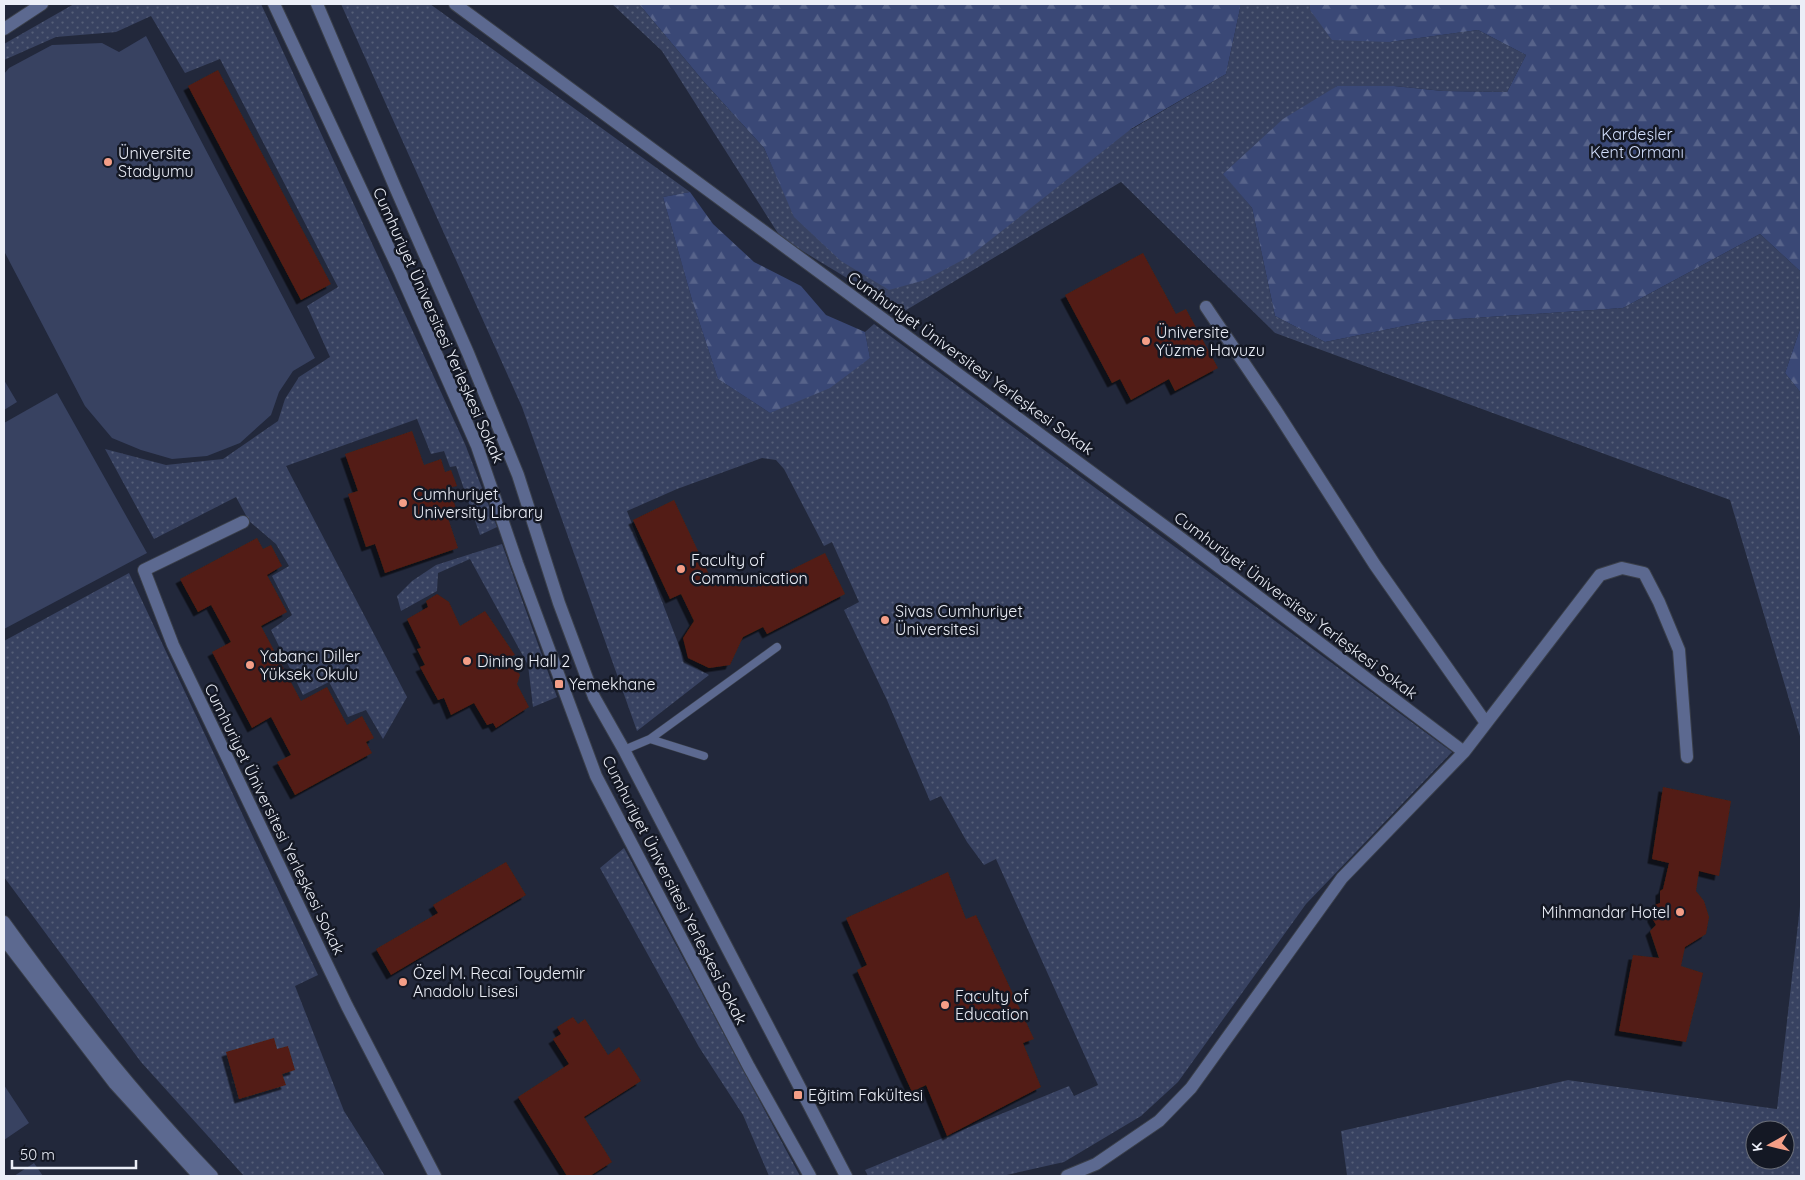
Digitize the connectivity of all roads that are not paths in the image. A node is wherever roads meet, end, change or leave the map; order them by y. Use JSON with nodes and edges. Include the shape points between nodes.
{"nodes":[{"id":1,"x":42,"y":4,"type":"edge"},
{"id":2,"x":274,"y":4,"type":"edge"},
{"id":3,"x":318,"y":4,"type":"edge"},
{"id":4,"x":456,"y":4,"type":"edge"},
{"id":5,"x":4,"y":29,"type":"edge"},
{"id":6,"x":1206,"y":308,"type":"dead end"},
{"id":7,"x":243,"y":522,"type":"dead end"},
{"id":8,"x":777,"y":647,"type":"dead end"},
{"id":9,"x":1486,"y":724,"type":"junction"},
{"id":10,"x":650,"y":739,"type":"junction"},
{"id":11,"x":624,"y":750,"type":"junction"},
{"id":12,"x":1464,"y":752,"type":"junction"},
{"id":13,"x":704,"y":756,"type":"dead end"},
{"id":14,"x":1688,"y":757,"type":"dead end"},
{"id":15,"x":4,"y":922,"type":"edge"},
{"id":16,"x":4,"y":939,"type":"edge"},
{"id":17,"x":199,"y":1176,"type":"edge"},
{"id":18,"x":212,"y":1176,"type":"edge"},
{"id":19,"x":435,"y":1176,"type":"edge"},
{"id":20,"x":810,"y":1176,"type":"edge"},
{"id":21,"x":846,"y":1176,"type":"edge"},
{"id":22,"x":1067,"y":1176,"type":"edge"}],
"edges":[{"from":1,"to":5,"type":"street"},
{"from":2,"to":20,"type":"street","name":"Cumhuriyet Üniversitesi Yerleşkesi Sokak","via":[[400,272],[477,446],[596,776]]},
{"from":3,"to":11,"type":"street","name":"Cumhuriyet Üniversitesi Yerleşkesi Sokak","via":[[518,475],[559,603],[594,697]]},
{"from":4,"to":12,"type":"street","name":"Cumhuriyet Üniversitesi Yerleşkesi Sokak","via":[[1178,536]]},
{"from":6,"to":9,"type":"street","via":[[1375,564]]},
{"from":7,"to":19,"type":"street","name":"Cumhuriyet Üniversitesi Yerleşkesi Sokak","via":[[144,570],[173,646],[347,1006]]},
{"from":8,"to":10,"type":"lane"},
{"from":9,"to":12,"type":"street"},
{"from":9,"to":14,"type":"street","via":[[1600,575],[1622,568],[1644,573],[1679,650]]},
{"from":10,"to":11,"type":"lane"},
{"from":10,"to":13,"type":"lane"},
{"from":11,"to":21,"type":"street","name":"Cumhuriyet Üniversitesi Yerleşkesi Sokak"},
{"from":12,"to":22,"type":"street","via":[[1342,878],[1191,1088],[1159,1121],[1096,1164]]},
{"from":15,"to":18,"type":"street","via":[[58,997],[123,1078]]},
{"from":16,"to":17,"type":"street","via":[[115,1084]]}]}
